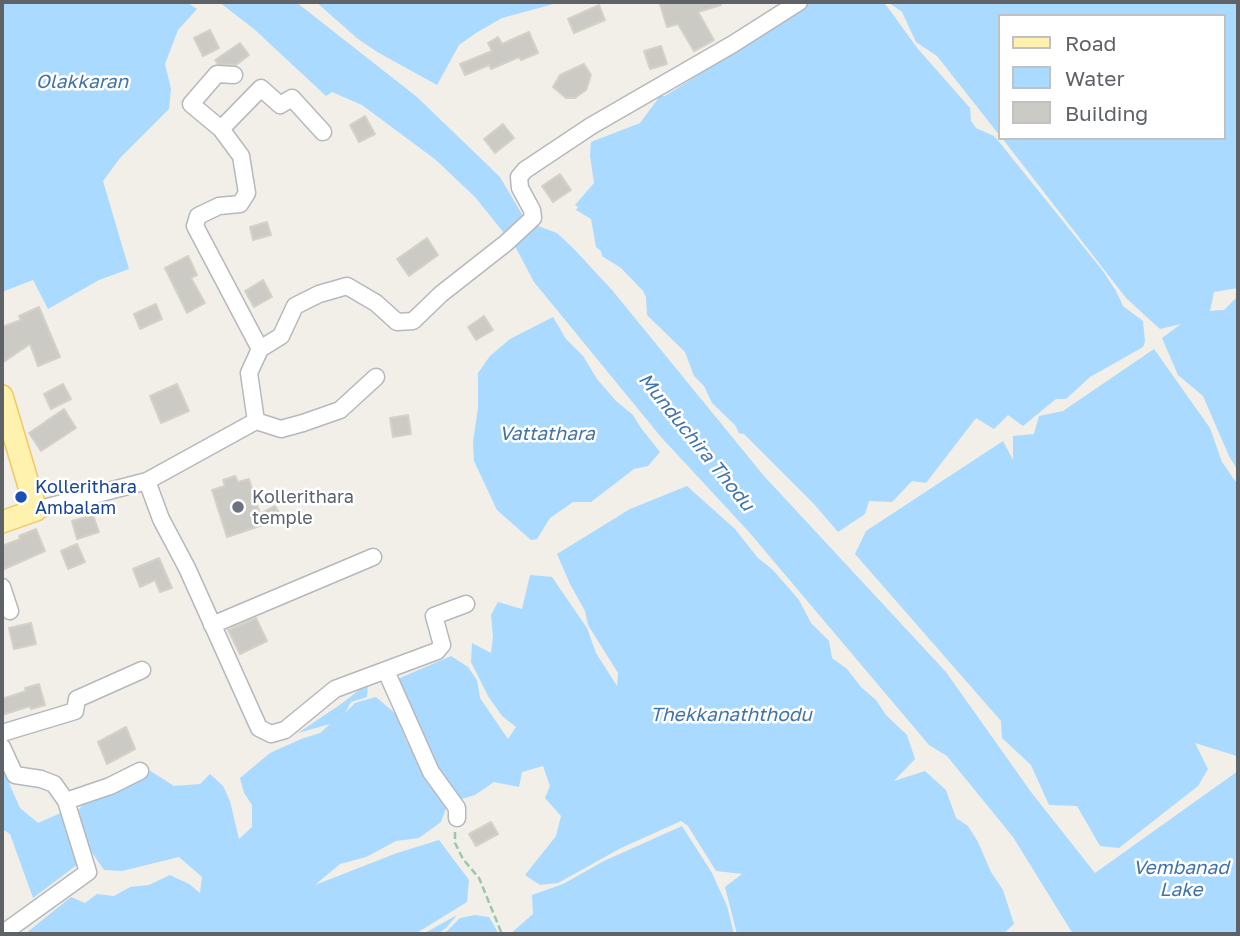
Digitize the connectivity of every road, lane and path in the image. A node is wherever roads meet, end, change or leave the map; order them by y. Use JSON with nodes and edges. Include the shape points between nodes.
{"nodes":[{"id":1,"x":799,"y":2,"type":"edge"},
{"id":2,"x":234,"y":75,"type":"dead end"},
{"id":3,"x":221,"y":129,"type":"junction"},
{"id":4,"x":323,"y":132,"type":"dead end"},
{"id":5,"x":260,"y":349,"type":"junction"},
{"id":6,"x":376,"y":377,"type":"dead end"},
{"id":7,"x":2,"y":396,"type":"edge"},
{"id":8,"x":256,"y":421,"type":"junction"},
{"id":9,"x":147,"y":481,"type":"junction"},
{"id":10,"x":36,"y":510,"type":"junction"},
{"id":11,"x":2,"y":522,"type":"edge"},
{"id":12,"x":373,"y":557,"type":"dead end"},
{"id":13,"x":2,"y":587,"type":"edge"},
{"id":14,"x":466,"y":604,"type":"dead end"},
{"id":15,"x":10,"y":611,"type":"dead end"},
{"id":16,"x":212,"y":625,"type":"junction"},
{"id":17,"x":142,"y":670,"type":"dead end"},
{"id":18,"x":386,"y":671,"type":"junction"},
{"id":19,"x":2,"y":733,"type":"edge"},
{"id":20,"x":2,"y":747,"type":"edge"},
{"id":21,"x":140,"y":771,"type":"dead end"},
{"id":22,"x":66,"y":801,"type":"junction"},
{"id":23,"x":457,"y":818,"type":"joint"},
{"id":24,"x":2,"y":934,"type":"edge"},
{"id":25,"x":502,"y":934,"type":"edge"}],
"edges":[{"from":1,"to":5,"type":"street","via":[[525,170],[519,177],[520,188],[533,218],[413,321],[397,322],[347,286],[295,306],[281,336]]},
{"from":2,"to":3,"type":"street","via":[[216,74],[191,104]]},
{"from":3,"to":4,"type":"street","via":[[261,88],[280,105],[292,98]]},
{"from":3,"to":5,"type":"street","via":[[241,156],[247,193],[240,204],[219,206],[198,216],[195,226]]},
{"from":5,"to":8,"type":"street","via":[[249,373]]},
{"from":6,"to":8,"type":"street","via":[[340,410],[281,429]]},
{"from":7,"to":10,"type":"main road"},
{"from":8,"to":9,"type":"street"},
{"from":9,"to":10,"type":"street"},
{"from":9,"to":16,"type":"street"},
{"from":10,"to":11,"type":"main road"},
{"from":12,"to":16,"type":"street"},
{"from":13,"to":15,"type":"street"},
{"from":14,"to":18,"type":"street","via":[[434,615],[442,645],[437,650]]},
{"from":16,"to":18,"type":"street","via":[[259,728],[271,734],[285,730],[335,690]]},
{"from":17,"to":19,"type":"street","via":[[77,699],[75,711]]},
{"from":18,"to":23,"type":"street","via":[[427,764],[457,808]]},
{"from":20,"to":22,"type":"street","via":[[15,775],[54,784]]},
{"from":21,"to":22,"type":"street"},
{"from":22,"to":24,"type":"street","via":[[89,872]]},
{"from":23,"to":25,"type":"path","via":[[455,843],[478,878]]}]}
